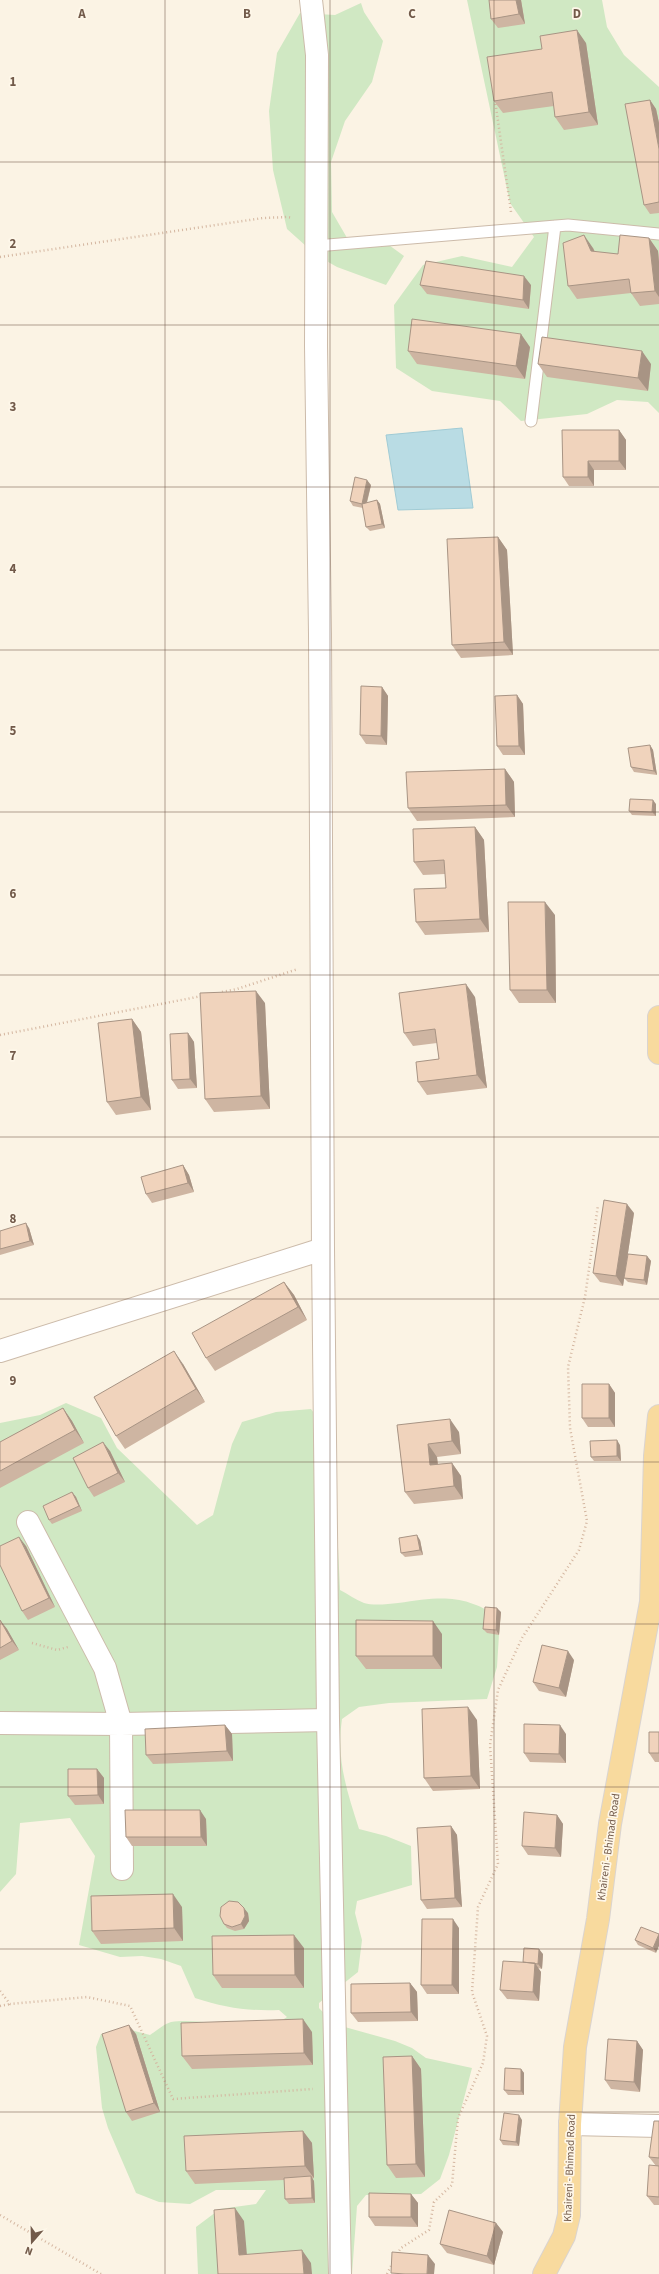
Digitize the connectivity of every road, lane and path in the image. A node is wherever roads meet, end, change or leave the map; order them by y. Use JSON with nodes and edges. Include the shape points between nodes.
{"nodes":[{"id":1,"x":311,"y":0,"type":"edge"},
{"id":2,"x":495,"y":96,"type":"edge"},
{"id":3,"x":555,"y":226,"type":"junction"},
{"id":4,"x":513,"y":229,"type":"junction"},
{"id":5,"x":659,"y":234,"type":"edge"},
{"id":6,"x":316,"y":236,"type":"junction"},
{"id":7,"x":0,"y":256,"type":"edge"},
{"id":8,"x":531,"y":421,"type":"dead end"},
{"id":9,"x":321,"y":962,"type":"junction"},
{"id":10,"x":214,"y":994,"type":"edge"},
{"id":11,"x":207,"y":995,"type":"edge"},
{"id":12,"x":659,"y":1017,"type":"edge"},
{"id":13,"x":0,"y":1035,"type":"edge"},
{"id":14,"x":659,"y":1053,"type":"edge"},
{"id":15,"x":598,"y":1205,"type":"dead end"},
{"id":16,"x":323,"y":1249,"type":"junction"},
{"id":17,"x":0,"y":1351,"type":"edge"},
{"id":18,"x":659,"y":1416,"type":"edge"},
{"id":19,"x":28,"y":1522,"type":"dead end"},
{"id":20,"x":32,"y":1642,"type":"dead end"},
{"id":21,"x":92,"y":1642,"type":"junction"},
{"id":22,"x":328,"y":1720,"type":"junction"},
{"id":23,"x":0,"y":1723,"type":"edge"},
{"id":24,"x":120,"y":1724,"type":"junction"},
{"id":25,"x":122,"y":1869,"type":"dead end"},
{"id":26,"x":0,"y":1990,"type":"edge"},
{"id":27,"x":10,"y":2004,"type":"junction"},
{"id":28,"x":0,"y":2006,"type":"edge"},
{"id":29,"x":335,"y":2088,"type":"junction"},
{"id":30,"x":570,"y":2124,"type":"junction"},
{"id":31,"x":659,"y":2126,"type":"edge"},
{"id":32,"x":0,"y":2214,"type":"edge"},
{"id":33,"x":101,"y":2274,"type":"edge"},
{"id":34,"x":340,"y":2274,"type":"edge"},
{"id":35,"x":387,"y":2274,"type":"edge"},
{"id":36,"x":544,"y":2274,"type":"edge"}],
"edges":[{"from":1,"to":6,"type":"street","via":[[317,55]]},
{"from":2,"to":4,"type":"path"},
{"from":3,"to":4,"type":"lane"},
{"from":3,"to":5,"type":"lane"},
{"from":3,"to":8,"type":"lane"},
{"from":4,"to":6,"type":"lane"},
{"from":6,"to":7,"type":"path","via":[[288,217],[263,218]]},
{"from":6,"to":9,"type":"street"},
{"from":9,"to":10,"type":"path","via":[[237,990]]},
{"from":9,"to":16,"type":"street"},
{"from":11,"to":13,"type":"path"},
{"from":12,"to":14,"type":"main road"},
{"from":15,"to":35,"type":"path","via":[[585,1297],[568,1367],[570,1428],[587,1521],[579,1550],[522,1638],[498,1690],[490,1745],[498,1864],[478,1907],[472,1992],[486,2036],[483,2063],[458,2118],[452,2185],[434,2202],[429,2230],[401,2248]]},
{"from":16,"to":17,"type":"street"},
{"from":16,"to":22,"type":"street"},
{"from":18,"to":30,"type":"main road","name":"Khaireni - Bhimad Road","via":[[655,1456],[652,1602],[610,1824],[598,1918],[575,2047]]},
{"from":19,"to":21,"type":"street"},
{"from":20,"to":21,"type":"path","via":[[57,1650]]},
{"from":21,"to":24,"type":"street","via":[[105,1668]]},
{"from":22,"to":24,"type":"street"},
{"from":22,"to":29,"type":"street"},
{"from":23,"to":24,"type":"street"},
{"from":24,"to":25,"type":"street"},
{"from":26,"to":27,"type":"path"},
{"from":27,"to":28,"type":"path"},
{"from":27,"to":29,"type":"path","via":[[86,1997],[130,2006],[173,2099]]},
{"from":29,"to":34,"type":"street"},
{"from":30,"to":31,"type":"street"},
{"from":30,"to":36,"type":"main road","name":"Khaireni - Bhimad Road","via":[[569,2215],[564,2236]]},
{"from":32,"to":33,"type":"path"}]}
